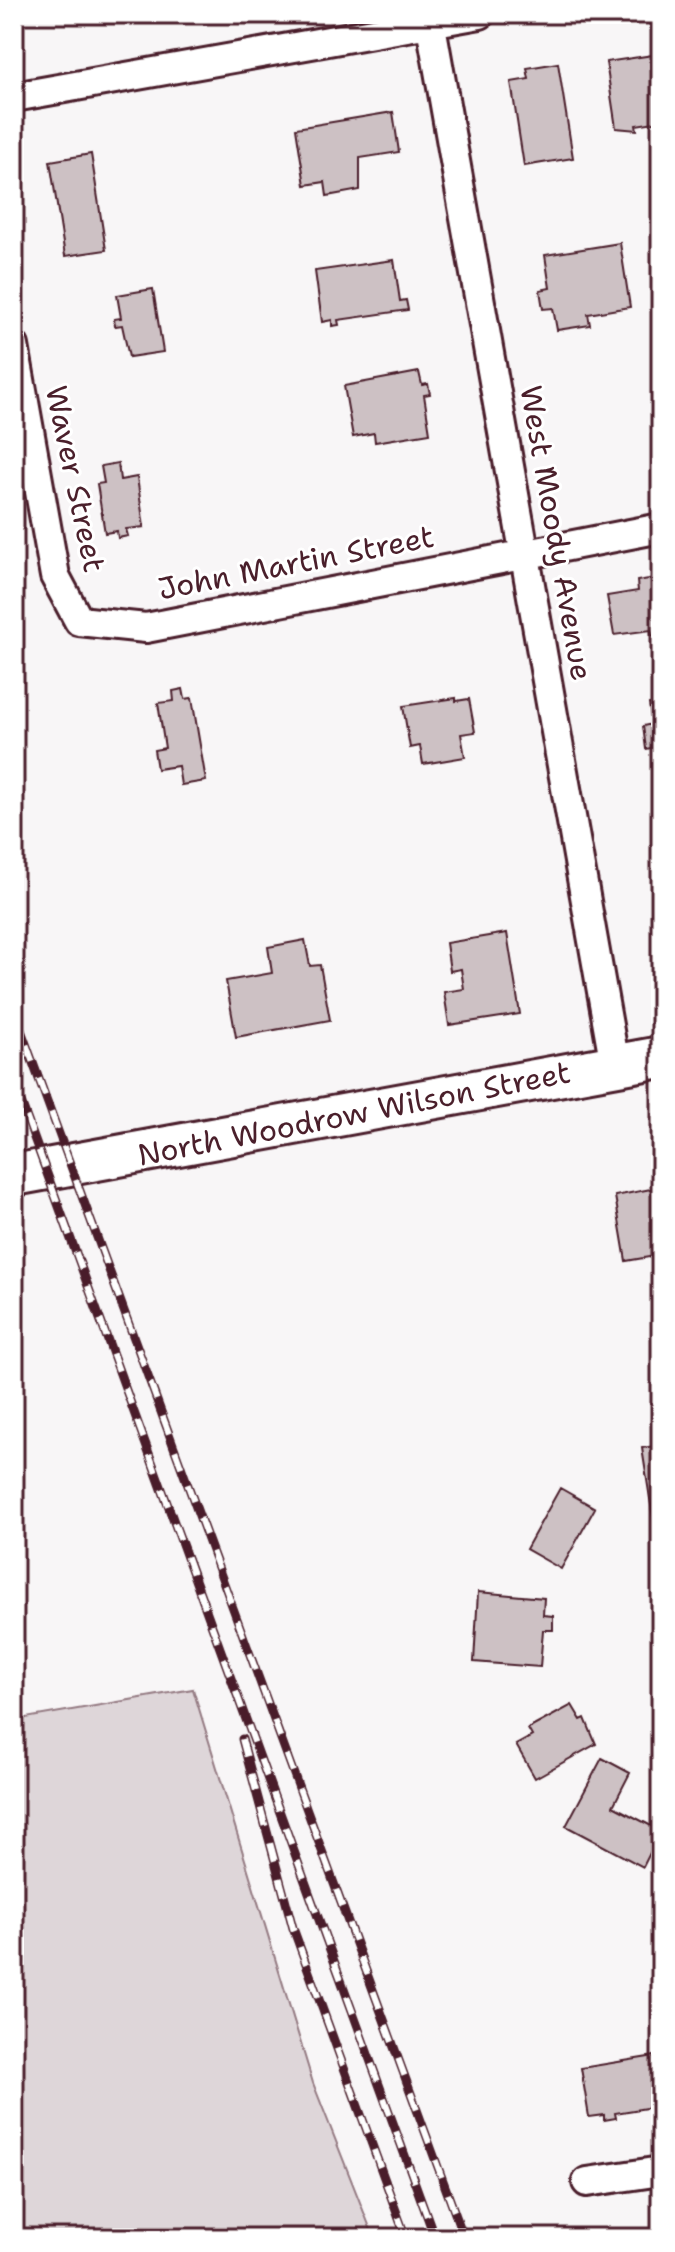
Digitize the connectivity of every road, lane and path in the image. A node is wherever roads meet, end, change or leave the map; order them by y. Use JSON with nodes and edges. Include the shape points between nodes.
{"nodes":[{"id":1,"x":480,"y":14,"type":"edge"},
{"id":2,"x":429,"y":19,"type":"edge"},
{"id":3,"x":14,"y":97,"type":"edge"},
{"id":4,"x":14,"y":346,"type":"edge"},
{"id":5,"x":661,"y":528,"type":"edge"},
{"id":6,"x":525,"y":553,"type":"junction"},
{"id":7,"x":79,"y":621,"type":"joint"},
{"id":8,"x":661,"y":1057,"type":"edge"},
{"id":9,"x":615,"y":1065,"type":"junction"},
{"id":10,"x":30,"y":1173,"type":"edge"},
{"id":11,"x":661,"y":2171,"type":"edge"},
{"id":12,"x":587,"y":2182,"type":"dead end"}],
"edges":[{"from":1,"to":2,"type":"street"},
{"from":2,"to":3,"type":"street"},
{"from":2,"to":6,"type":"street","name":"West Moody Avenue"},
{"from":4,"to":7,"type":"street","name":"Waver Street","via":[[55,576]]},
{"from":5,"to":6,"type":"street","name":"John Martin Street"},
{"from":6,"to":7,"type":"street","name":"John Martin Street","via":[[146,628]]},
{"from":6,"to":9,"type":"street","name":"West Moody Avenue"},
{"from":8,"to":9,"type":"street","name":"North Woodrow Wilson Street"},
{"from":9,"to":10,"type":"street","name":"North Woodrow Wilson Street"},
{"from":11,"to":12,"type":"street"}]}
